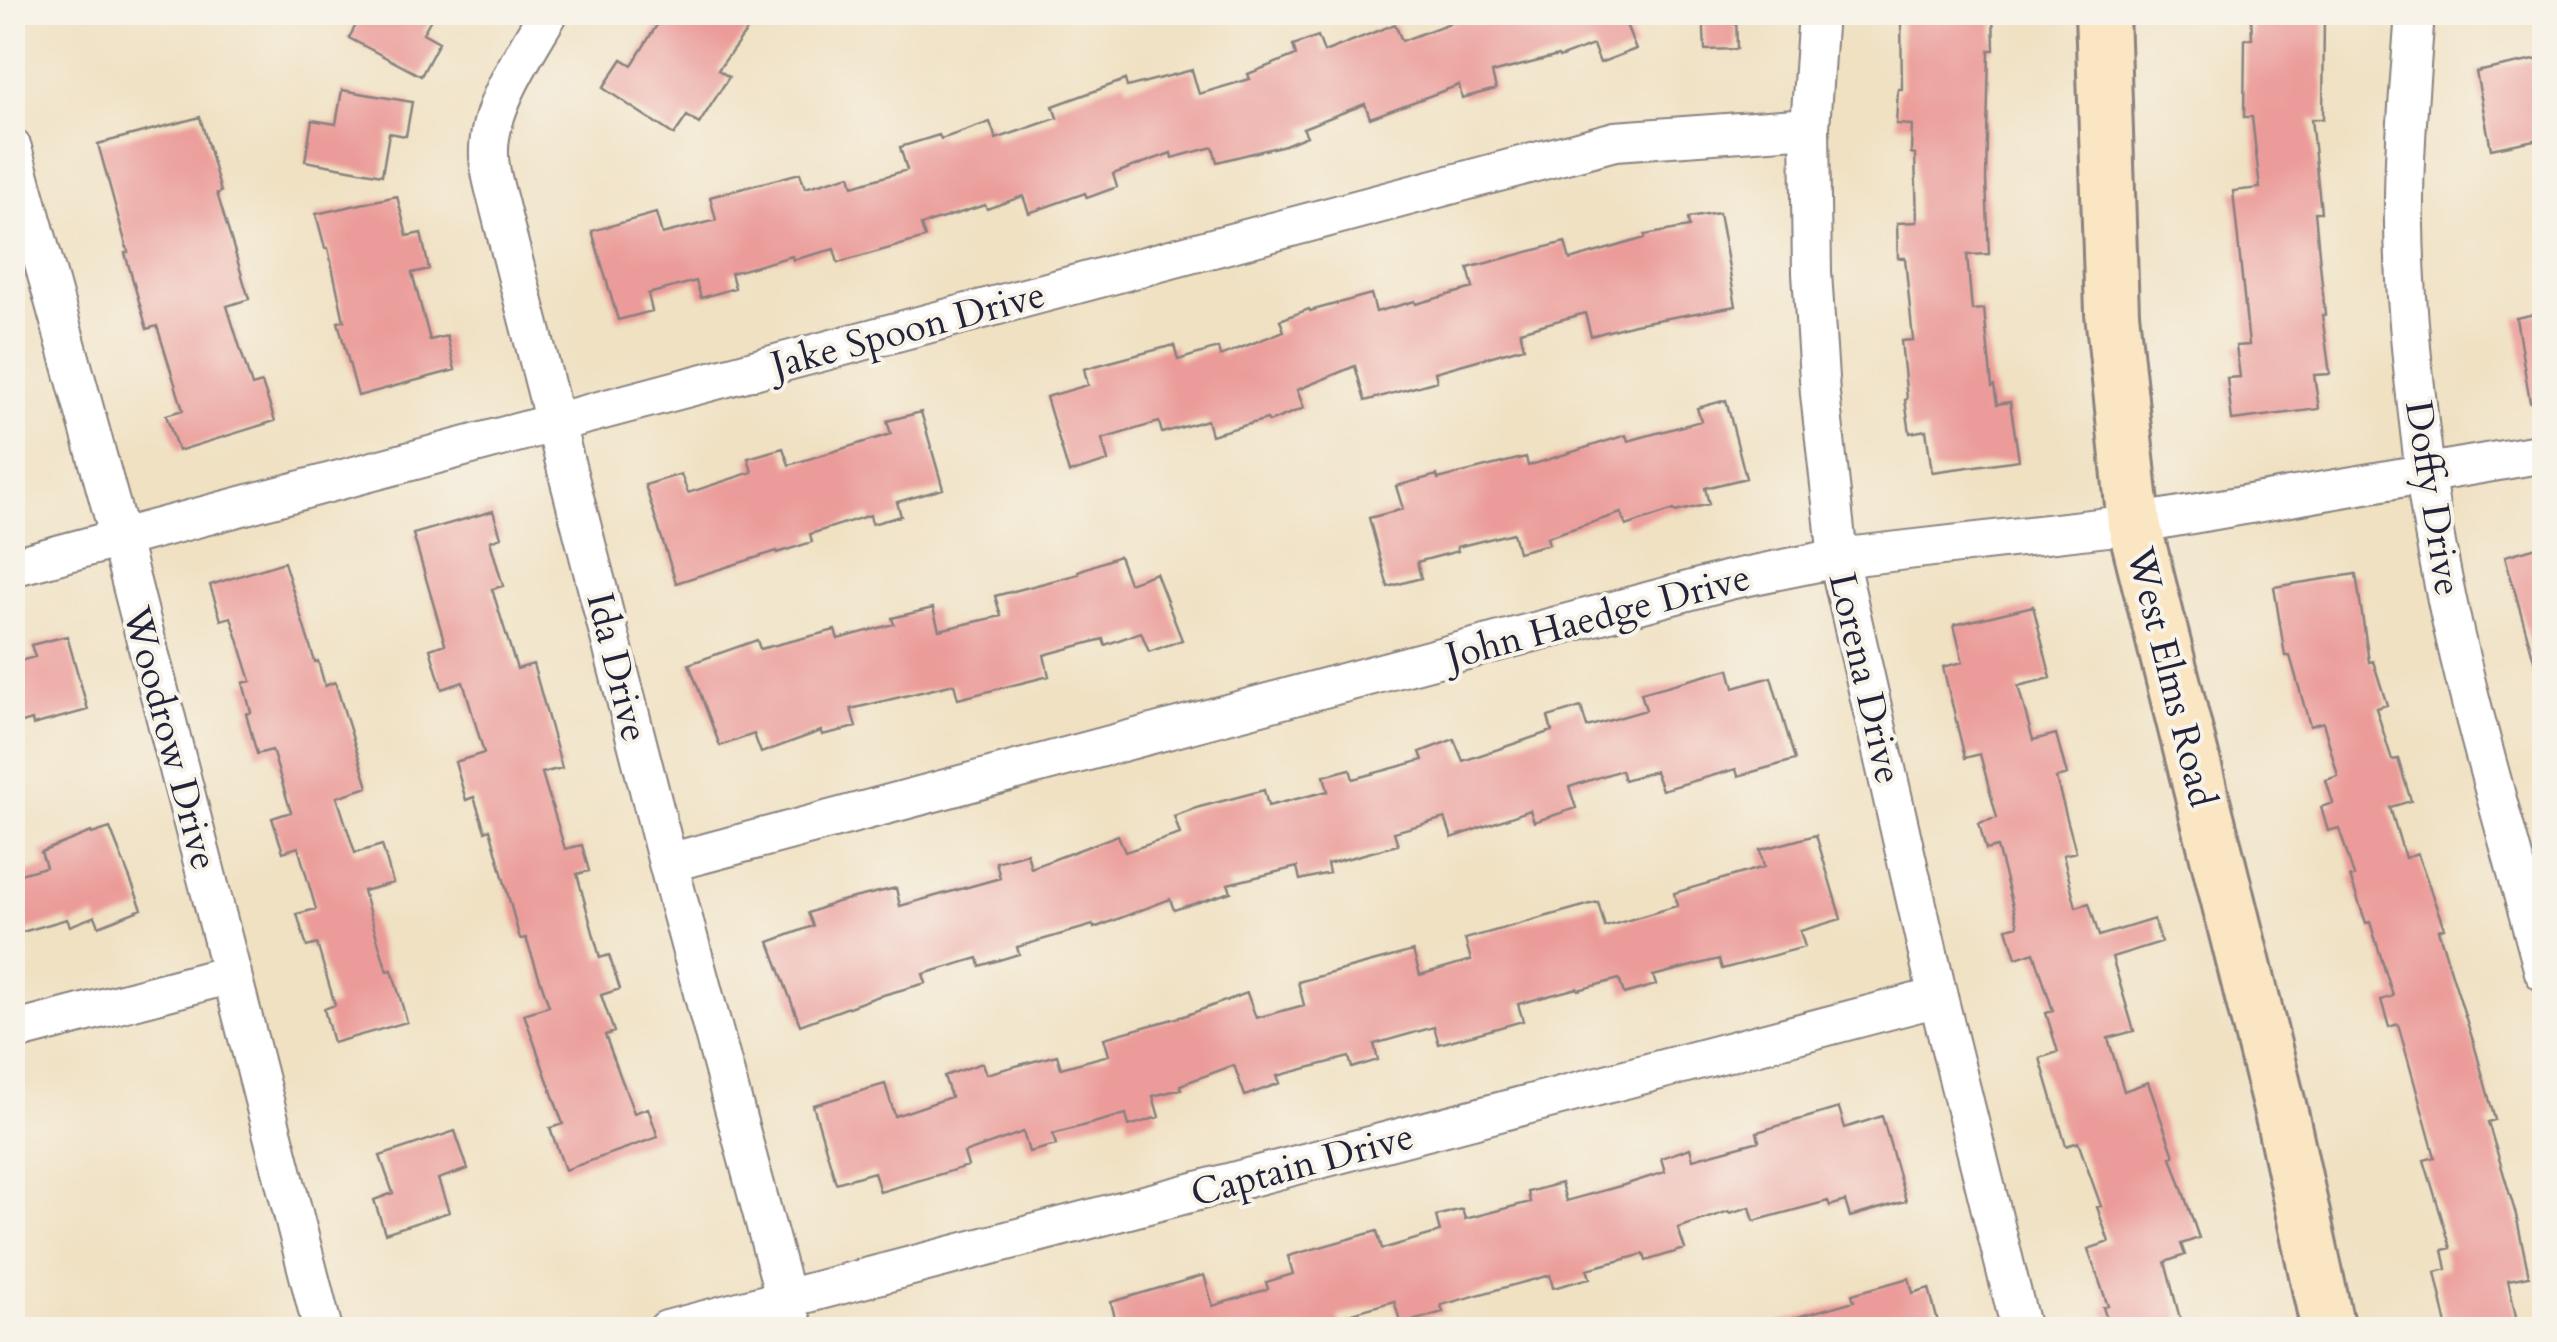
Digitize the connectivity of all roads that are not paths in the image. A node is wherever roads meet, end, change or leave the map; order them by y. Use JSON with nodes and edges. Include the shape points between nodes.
{"nodes":[{"id":1,"x":550,"y":12,"type":"edge"},
{"id":2,"x":1818,"y":12,"type":"edge"},
{"id":3,"x":2102,"y":12,"type":"edge"},
{"id":4,"x":2415,"y":12,"type":"edge"},
{"id":5,"x":1810,"y":128,"type":"junction"},
{"id":6,"x":12,"y":148,"type":"edge"},
{"id":7,"x":556,"y":422,"type":"junction"},
{"id":8,"x":2544,"y":453,"type":"edge"},
{"id":9,"x":2426,"y":475,"type":"junction"},
{"id":10,"x":2134,"y":524,"type":"junction"},
{"id":11,"x":120,"y":540,"type":"junction"},
{"id":12,"x":1838,"y":558,"type":"junction"},
{"id":13,"x":12,"y":567,"type":"edge"},
{"id":14,"x":668,"y":863,"type":"junction"},
{"id":15,"x":2539,"y":931,"type":"edge"},
{"id":16,"x":2544,"y":972,"type":"edge"},
{"id":17,"x":232,"y":974,"type":"junction"},
{"id":18,"x":1938,"y":998,"type":"junction"},
{"id":19,"x":12,"y":1032,"type":"edge"},
{"id":20,"x":790,"y":1314,"type":"edge"},
{"id":21,"x":323,"y":1330,"type":"edge"},
{"id":22,"x":666,"y":1330,"type":"edge"},
{"id":23,"x":2021,"y":1330,"type":"edge"},
{"id":24,"x":2328,"y":1330,"type":"edge"}],
"edges":[{"from":1,"to":7,"type":"street","name":"Ida Drive","via":[[506,86],[488,154]]},
{"from":2,"to":5,"type":"street","name":"Lorena Drive"},
{"from":3,"to":10,"type":"main road","name":"West Elms Road","via":[[2112,312]]},
{"from":4,"to":9,"type":"street","name":"Doffy Drive","via":[[2404,224]]},
{"from":5,"to":7,"type":"street","name":"Jake Spoon Drive","via":[[1615,141]]},
{"from":5,"to":12,"type":"street","name":"Lorena Drive","via":[[1818,377]]},
{"from":6,"to":11,"type":"street","name":"Woodrow Drive"},
{"from":7,"to":11,"type":"street","name":"Jake Spoon Drive"},
{"from":7,"to":14,"type":"street","name":"Ida Drive"},
{"from":8,"to":9,"type":"street","name":"John Haedge Drive"},
{"from":9,"to":10,"type":"street","name":"John Haedge Drive"},
{"from":9,"to":15,"type":"street","name":"Doffy Drive","via":[[2470,696]]},
{"from":10,"to":12,"type":"street","name":"John Haedge Drive"},
{"from":10,"to":24,"type":"main road","name":"West Elms Road"},
{"from":11,"to":13,"type":"street","name":"Jake Spoon Drive"},
{"from":11,"to":17,"type":"street","name":"Woodrow Drive"},
{"from":12,"to":14,"type":"street","name":"John Haedge Drive","via":[[1710,585]]},
{"from":12,"to":18,"type":"street","name":"Lorena Drive"},
{"from":14,"to":20,"type":"street","name":"Ida Drive"},
{"from":15,"to":16,"type":"street","name":"Doffy Drive"},
{"from":17,"to":19,"type":"street"},
{"from":17,"to":21,"type":"street","name":"Woodrow Drive"},
{"from":18,"to":20,"type":"street","name":"Captain Drive"},
{"from":18,"to":23,"type":"street","name":"Lorena Drive"},
{"from":20,"to":22,"type":"street","name":"Captain Drive"}]}
